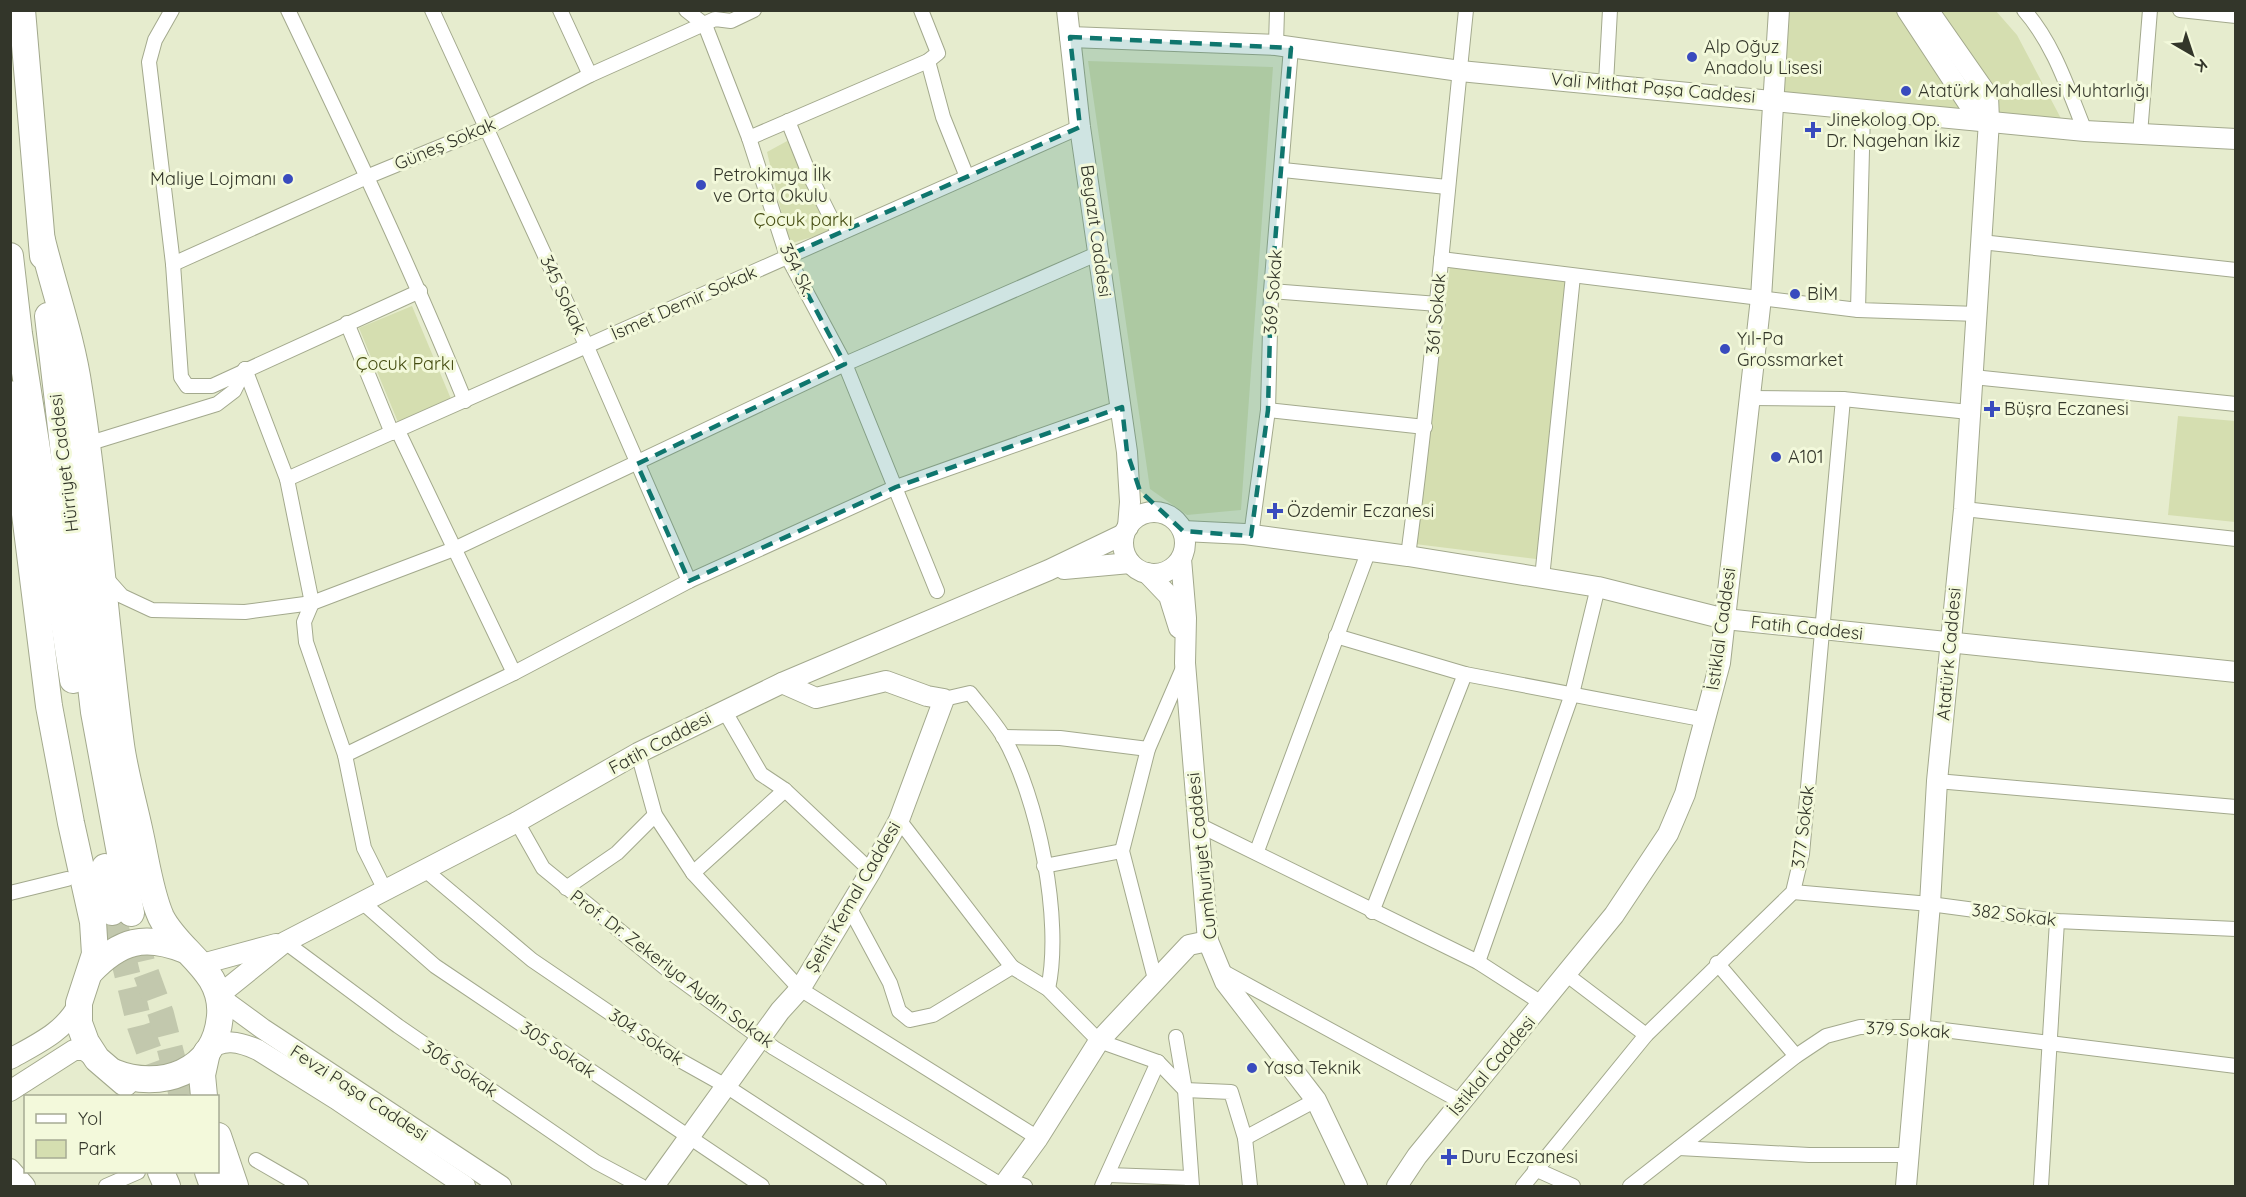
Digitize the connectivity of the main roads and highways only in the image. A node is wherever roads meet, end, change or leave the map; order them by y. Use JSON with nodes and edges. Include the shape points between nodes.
{"nodes":[{"id":1,"x":24,"y":18,"type":"edge"},
{"id":2,"x":42,"y":240,"type":"junction"},
{"id":3,"x":10,"y":256,"type":"edge"},
{"id":4,"x":10,"y":394,"type":"edge"},
{"id":5,"x":193,"y":957,"type":"junction"},
{"id":6,"x":90,"y":972,"type":"junction"},
{"id":7,"x":207,"y":1052,"type":"junction"},
{"id":8,"x":105,"y":1065,"type":"junction"},
{"id":9,"x":132,"y":1095,"type":"edge"},
{"id":10,"x":204,"y":1095,"type":"edge"},
{"id":11,"x":219,"y":1139,"type":"edge"},
{"id":12,"x":235,"y":1186,"type":"edge"}],
"edges":[{"from":1,"to":2,"type":"highway","name":"Hürriyet Caddesi"},
{"from":2,"to":3,"type":"highway","name":"Hürriyet Caddesi","via":[[94,712],[122,913],[54,561]]},
{"from":2,"to":5,"type":"highway","via":[[79,385],[121,747],[160,915],[171,935]]},
{"from":4,"to":6,"type":"highway","via":[[49,706],[93,922],[95,954]]},
{"from":5,"to":6,"type":"highway","via":[[165,942],[144,941],[105,956]]},
{"from":5,"to":7,"type":"highway","via":[[212,979],[218,996],[220,1015]]},
{"from":6,"to":8,"type":"highway","via":[[79,1003],[80,1023],[86,1042]]},
{"from":7,"to":8,"type":"highway","via":[[174,1077],[153,1082],[132,1080]]},
{"from":7,"to":10,"type":"highway","via":[[202,1075]]},
{"from":8,"to":9,"type":"highway"},
{"from":11,"to":12,"type":"highway"}]}
